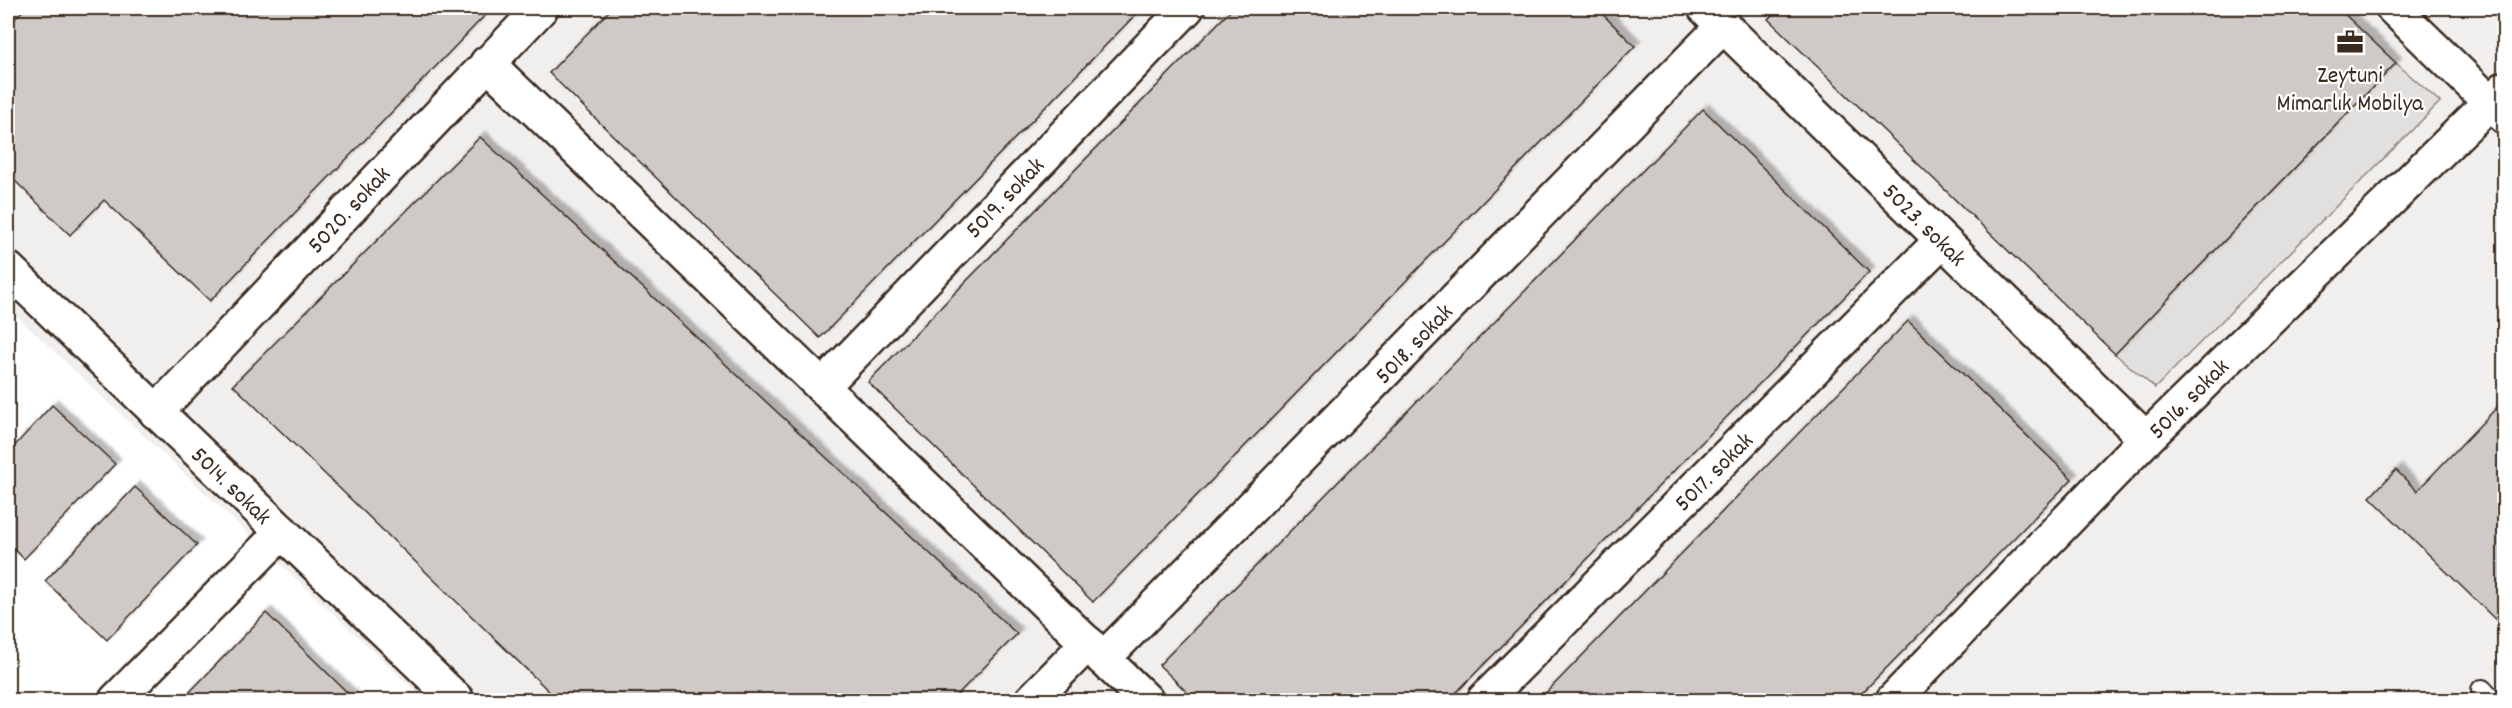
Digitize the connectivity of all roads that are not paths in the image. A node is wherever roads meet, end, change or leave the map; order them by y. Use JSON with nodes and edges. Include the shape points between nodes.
{"nodes":[{"id":1,"x":541,"y":8,"type":"edge"},
{"id":2,"x":1187,"y":8,"type":"edge"},
{"id":3,"x":2393,"y":8,"type":"edge"},
{"id":4,"x":1711,"y":13,"type":"edge"},
{"id":5,"x":487,"y":63,"type":"junction"},
{"id":6,"x":2500,"y":102,"type":"edge"},
{"id":7,"x":1941,"y":241,"type":"junction"},
{"id":8,"x":8,"y":269,"type":"edge"},
{"id":9,"x":822,"y":387,"type":"junction"},
{"id":10,"x":156,"y":412,"type":"junction"},
{"id":11,"x":2146,"y":440,"type":"junction"},
{"id":12,"x":282,"y":532,"type":"junction"},
{"id":13,"x":1095,"y":651,"type":"junction"},
{"id":14,"x":116,"y":700,"type":"edge"},
{"id":15,"x":457,"y":700,"type":"edge"},
{"id":16,"x":1032,"y":700,"type":"edge"},
{"id":17,"x":1146,"y":700,"type":"edge"},
{"id":18,"x":1484,"y":700,"type":"edge"},
{"id":19,"x":1893,"y":700,"type":"edge"}],
"edges":[{"from":1,"to":5,"type":"street","name":"5020. sokak"},
{"from":2,"to":9,"type":"street","name":"5019. sokak"},
{"from":3,"to":6,"type":"street"},
{"from":4,"to":7,"type":"street","name":"5023. sokak"},
{"from":4,"to":13,"type":"street","name":"5018. sokak"},
{"from":5,"to":9,"type":"street"},
{"from":5,"to":10,"type":"street","name":"5020. sokak"},
{"from":6,"to":11,"type":"street","name":"5016. sokak"},
{"from":7,"to":11,"type":"street","name":"5023. sokak"},
{"from":7,"to":18,"type":"street","name":"5017. sokak"},
{"from":8,"to":10,"type":"street","name":"5014. sokak"},
{"from":9,"to":13,"type":"street"},
{"from":10,"to":12,"type":"street","name":"5014. sokak"},
{"from":11,"to":19,"type":"street","name":"5016. sokak"},
{"from":12,"to":14,"type":"street"},
{"from":12,"to":15,"type":"street","name":"5014. sokak"},
{"from":13,"to":16,"type":"street","name":"5018. sokak"},
{"from":13,"to":17,"type":"street"}]}
